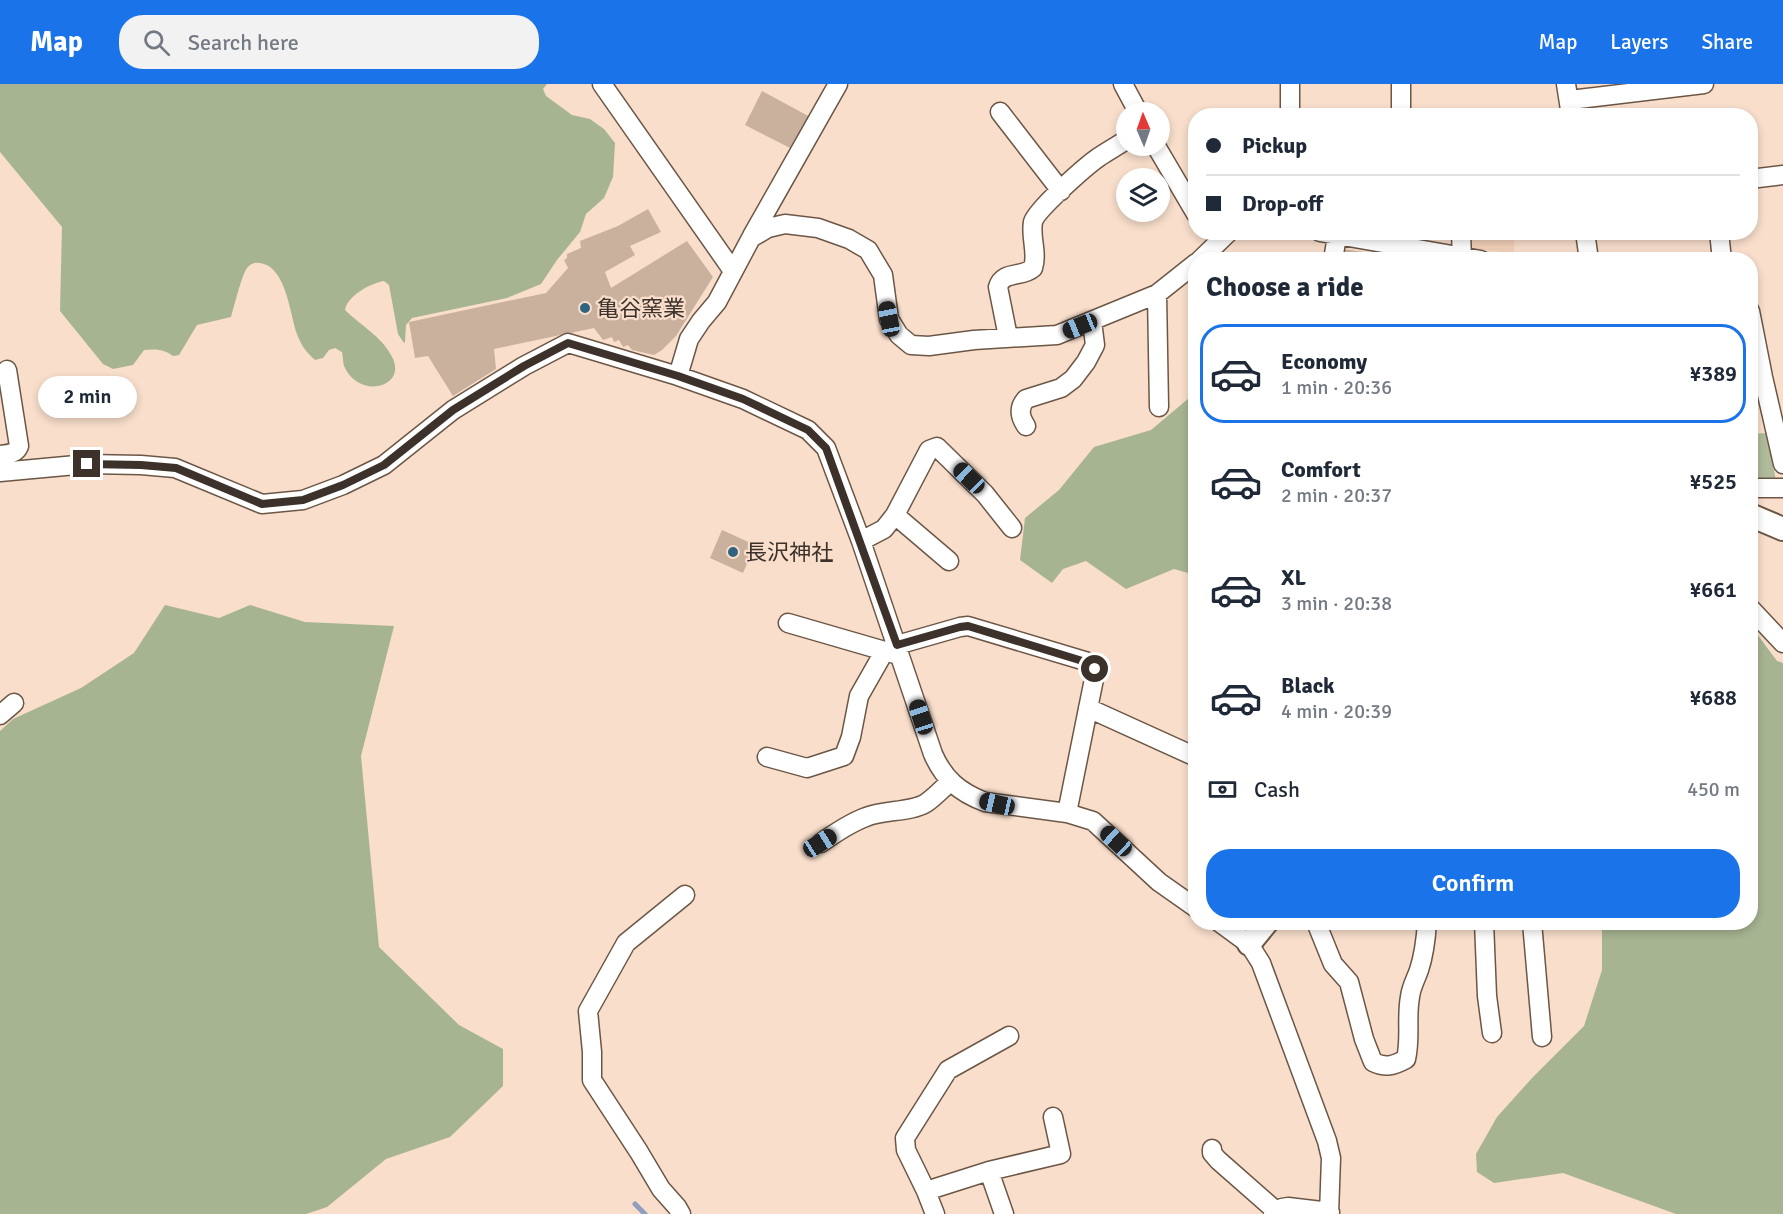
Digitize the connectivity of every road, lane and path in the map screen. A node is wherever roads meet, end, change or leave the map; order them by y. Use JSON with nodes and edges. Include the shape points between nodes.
{"nodes":[{"id":1,"x":602,"y":84,"type":"edge"},
{"id":2,"x":838,"y":84,"type":"edge"},
{"id":3,"x":1123,"y":84,"type":"edge"},
{"id":4,"x":1290,"y":84,"type":"edge"},
{"id":5,"x":1401,"y":84,"type":"edge"},
{"id":6,"x":1704,"y":84,"type":"edge"},
{"id":7,"x":1569,"y":100,"type":"edge"},
{"id":8,"x":1133,"y":102,"type":"edge"},
{"id":9,"x":1290,"y":108,"type":"edge"},
{"id":10,"x":1401,"y":108,"type":"edge"},
{"id":11,"x":1000,"y":112,"type":"dead end"},
{"id":12,"x":1116,"y":146,"type":"edge"},
{"id":13,"x":1162,"y":156,"type":"edge"},
{"id":14,"x":1783,"y":175,"type":"edge"},
{"id":15,"x":1758,"y":178,"type":"edge"},
{"id":16,"x":1061,"y":191,"type":"junction"},
{"id":17,"x":1188,"y":200,"type":"edge"},
{"id":18,"x":751,"y":238,"type":"junction"},
{"id":19,"x":1216,"y":240,"type":"edge"},
{"id":20,"x":1402,"y":240,"type":"edge"},
{"id":21,"x":1206,"y":252,"type":"edge"},
{"id":22,"x":1441,"y":252,"type":"edge"},
{"id":23,"x":1188,"y":269,"type":"edge"},
{"id":24,"x":733,"y":271,"type":"junction"},
{"id":25,"x":1157,"y":294,"type":"junction"},
{"id":26,"x":1092,"y":321,"type":"junction"},
{"id":27,"x":1008,"y":337,"type":"junction"},
{"id":28,"x":1095,"y":345,"type":"junction"},
{"id":29,"x":7,"y":370,"type":"dead end"},
{"id":30,"x":678,"y":376,"type":"junction"},
{"id":31,"x":1758,"y":380,"type":"edge"},
{"id":32,"x":1068,"y":398,"type":"dead end"},
{"id":33,"x":1159,"y":407,"type":"dead end"},
{"id":34,"x":1026,"y":426,"type":"dead end"},
{"id":35,"x":0,"y":455,"type":"edge"},
{"id":36,"x":1783,"y":464,"type":"edge"},
{"id":37,"x":0,"y":471,"type":"edge"},
{"id":38,"x":1758,"y":488,"type":"edge"},
{"id":39,"x":1783,"y":488,"type":"edge"},
{"id":40,"x":895,"y":515,"type":"junction"},
{"id":41,"x":1758,"y":518,"type":"edge"},
{"id":42,"x":1012,"y":528,"type":"dead end"},
{"id":43,"x":1783,"y":529,"type":"edge"},
{"id":44,"x":861,"y":541,"type":"junction"},
{"id":45,"x":949,"y":561,"type":"dead end"},
{"id":46,"x":1758,"y":616,"type":"edge"},
{"id":47,"x":788,"y":623,"type":"dead end"},
{"id":48,"x":1783,"y":643,"type":"edge"},
{"id":49,"x":894,"y":651,"type":"junction"},
{"id":50,"x":14,"y":703,"type":"dead end"},
{"id":51,"x":1088,"y":708,"type":"junction"},
{"id":52,"x":0,"y":715,"type":"edge"},
{"id":53,"x":1188,"y":753,"type":"edge"},
{"id":54,"x":767,"y":757,"type":"dead end"},
{"id":55,"x":951,"y":781,"type":"junction"},
{"id":56,"x":1067,"y":813,"type":"junction"},
{"id":57,"x":820,"y":843,"type":"dead end"},
{"id":58,"x":685,"y":895,"type":"dead end"},
{"id":59,"x":1188,"y":902,"type":"edge"},
{"id":60,"x":1230,"y":930,"type":"edge"},
{"id":61,"x":1260,"y":930,"type":"edge"},
{"id":62,"x":1319,"y":930,"type":"edge"},
{"id":63,"x":1426,"y":930,"type":"edge"},
{"id":64,"x":1484,"y":930,"type":"edge"},
{"id":65,"x":1533,"y":930,"type":"edge"},
{"id":66,"x":1249,"y":944,"type":"junction"},
{"id":67,"x":1492,"y":1033,"type":"dead end"},
{"id":68,"x":1009,"y":1036,"type":"dead end"},
{"id":69,"x":1542,"y":1038,"type":"dead end"},
{"id":70,"x":1053,"y":1117,"type":"dead end"},
{"id":71,"x":1212,"y":1149,"type":"dead end"},
{"id":72,"x":989,"y":1171,"type":"junction"},
{"id":73,"x":926,"y":1191,"type":"junction"},
{"id":74,"x":1274,"y":1213,"type":"edge"},
{"id":75,"x":1329,"y":1213,"type":"edge"},
{"id":76,"x":681,"y":1214,"type":"edge"},
{"id":77,"x":935,"y":1214,"type":"edge"},
{"id":78,"x":1004,"y":1214,"type":"edge"}],
"edges":[{"from":1,"to":24,"type":"street"},
{"from":2,"to":18,"type":"street"},
{"from":3,"to":8,"type":"street"},
{"from":4,"to":9,"type":"street"},
{"from":5,"to":10,"type":"street"},
{"from":6,"to":7,"type":"street"},
{"from":11,"to":16,"type":"street"},
{"from":12,"to":16,"type":"street"},
{"from":13,"to":17,"type":"street"},
{"from":14,"to":15,"type":"street"},
{"from":16,"to":27,"type":"street","via":[[1034,220],[1034,268],[1007,276],[999,284]]},
{"from":18,"to":24,"type":"street"},
{"from":18,"to":27,"type":"street","via":[[785,224],[818,228],[868,250],[882,275],[889,319],[911,345]]},
{"from":19,"to":21,"type":"street"},
{"from":20,"to":22,"type":"street"},
{"from":23,"to":25,"type":"street"},
{"from":24,"to":30,"type":"street","via":[[717,302],[689,339]]},
{"from":25,"to":26,"type":"street"},
{"from":25,"to":33,"type":"street"},
{"from":26,"to":27,"type":"street","via":[[1057,335]]},
{"from":26,"to":28,"type":"street"},
{"from":28,"to":32,"type":"street","via":[[1092,372]]},
{"from":28,"to":34,"type":"street","via":[[1086,362],[1061,388],[1026,399],[1021,414]]},
{"from":29,"to":35,"type":"street","via":[[20,446],[12,453]]},
{"from":30,"to":37,"type":"street","via":[[568,343],[453,410],[384,465],[303,500],[262,504],[176,468],[87,464]]},
{"from":30,"to":44,"type":"street","via":[[743,399],[808,430],[826,448]]},
{"from":31,"to":36,"type":"street"},
{"from":38,"to":39,"type":"street"},
{"from":40,"to":42,"type":"street","via":[[929,450],[937,447],[985,494]]},
{"from":40,"to":44,"type":"street","via":[[884,530]]},
{"from":40,"to":45,"type":"street"},
{"from":41,"to":43,"type":"street"},
{"from":44,"to":49,"type":"street"},
{"from":46,"to":48,"type":"street"},
{"from":47,"to":49,"type":"street"},
{"from":49,"to":51,"type":"street","via":[[968,626],[1093,665]]},
{"from":49,"to":54,"type":"street","via":[[859,696],[844,756],[807,768]]},
{"from":49,"to":55,"type":"street","via":[[933,754]]},
{"from":50,"to":52,"type":"street"},
{"from":51,"to":53,"type":"street"},
{"from":51,"to":56,"type":"street"},
{"from":55,"to":56,"type":"street","via":[[985,801]]},
{"from":55,"to":57,"type":"street","via":[[926,803],[865,817]]},
{"from":56,"to":59,"type":"street","via":[[1093,821],[1159,882]]},
{"from":58,"to":76,"type":"street","via":[[626,943],[588,1011],[592,1080]]},
{"from":60,"to":66,"type":"street"},
{"from":61,"to":66,"type":"street"},
{"from":62,"to":63,"type":"street","via":[[1333,964],[1349,982],[1373,1062],[1384,1067],[1406,1059],[1410,994],[1420,968]]},
{"from":64,"to":67,"type":"street"},
{"from":65,"to":69,"type":"street"},
{"from":66,"to":75,"type":"street","via":[[1261,963],[1327,1141],[1331,1158]]},
{"from":68,"to":73,"type":"street","via":[[948,1070],[905,1138],[906,1150]]},
{"from":70,"to":72,"type":"street","via":[[1061,1154]]},
{"from":71,"to":74,"type":"street","via":[[1218,1160]]},
{"from":72,"to":73,"type":"street"},
{"from":72,"to":78,"type":"street"},
{"from":73,"to":77,"type":"street"},
{"from":74,"to":75,"type":"street","via":[[1288,1207]]}]}
